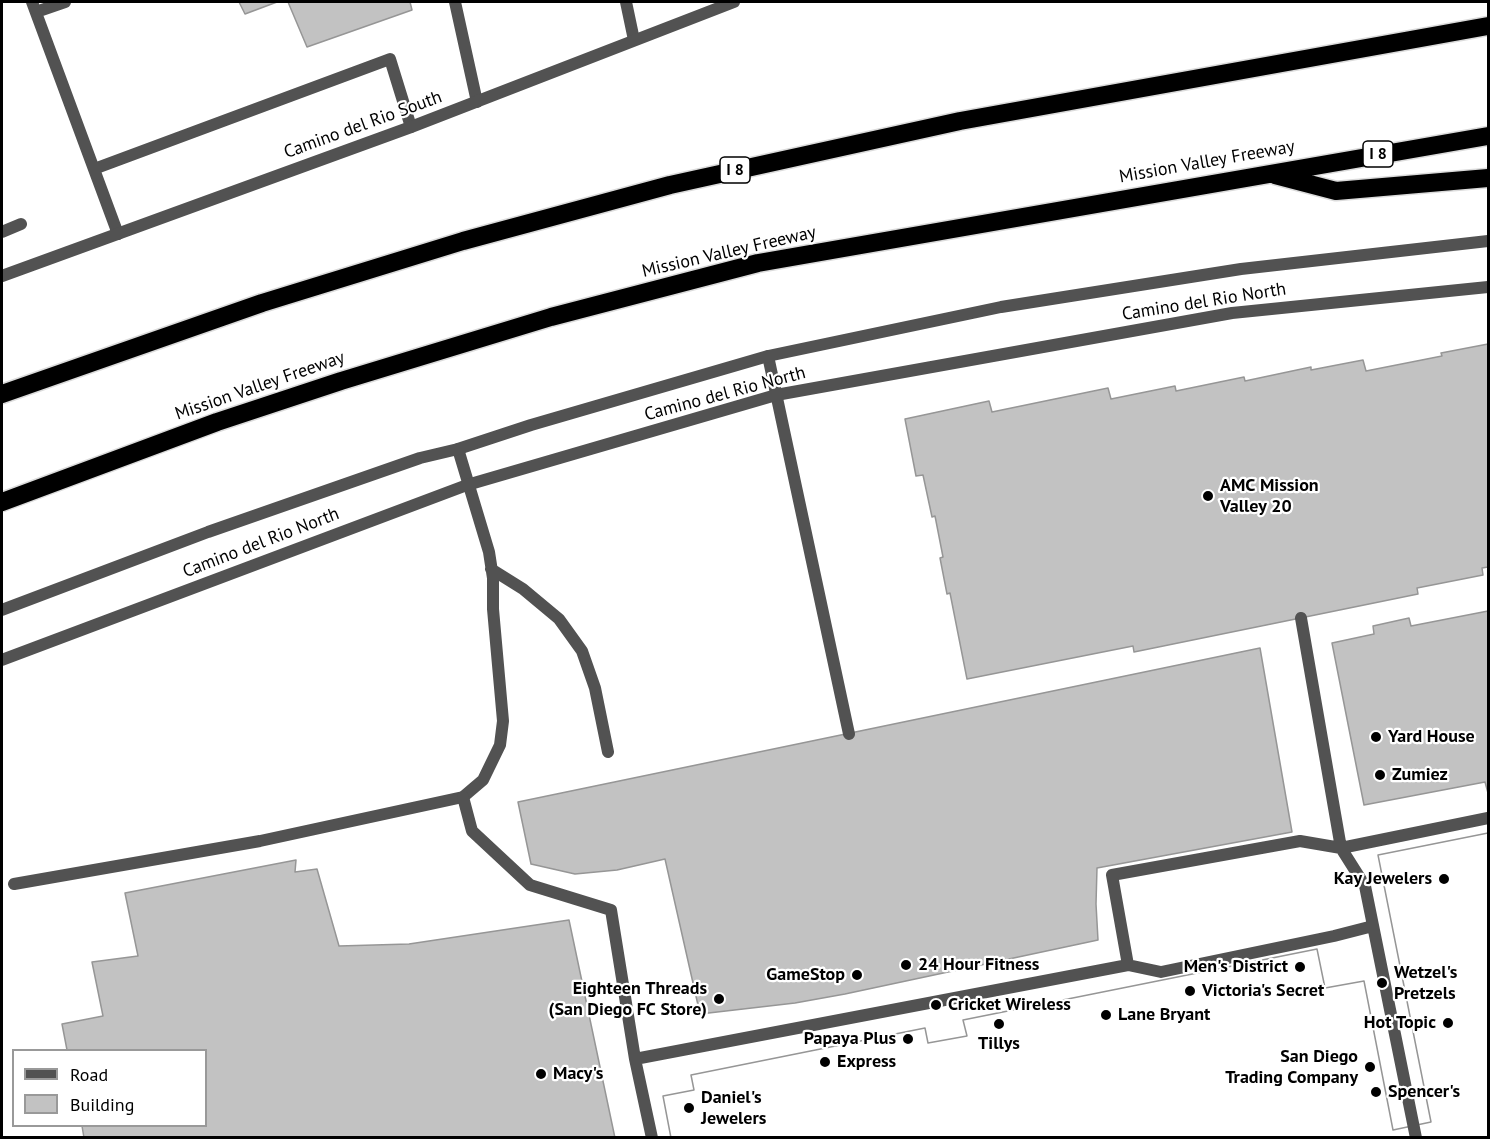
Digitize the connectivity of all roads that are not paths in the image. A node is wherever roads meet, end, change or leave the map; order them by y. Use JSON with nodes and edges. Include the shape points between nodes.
{"nodes":[{"id":1,"x":65,"y":2,"type":"edge"},
{"id":2,"x":454,"y":2,"type":"edge"},
{"id":3,"x":626,"y":2,"type":"edge"},
{"id":4,"x":734,"y":2,"type":"edge"},
{"id":5,"x":34,"y":7,"type":"edge"},
{"id":6,"x":1488,"y":26,"type":"edge"},
{"id":7,"x":634,"y":40,"type":"junction"},
{"id":8,"x":477,"y":102,"type":"junction"},
{"id":9,"x":411,"y":127,"type":"junction"},
{"id":10,"x":1488,"y":136,"type":"edge"},
{"id":11,"x":94,"y":169,"type":"junction"},
{"id":12,"x":1268,"y":173,"type":"junction"},
{"id":13,"x":1488,"y":178,"type":"edge"},
{"id":14,"x":21,"y":224,"type":"dead end"},
{"id":15,"x":2,"y":232,"type":"edge"},
{"id":16,"x":118,"y":234,"type":"junction"},
{"id":17,"x":1488,"y":241,"type":"edge"},
{"id":18,"x":2,"y":276,"type":"edge"},
{"id":19,"x":1488,"y":286,"type":"edge"},
{"id":20,"x":768,"y":356,"type":"junction"},
{"id":21,"x":2,"y":394,"type":"edge"},
{"id":22,"x":776,"y":395,"type":"junction"},
{"id":23,"x":458,"y":449,"type":"junction"},
{"id":24,"x":467,"y":485,"type":"junction"},
{"id":25,"x":2,"y":502,"type":"edge"},
{"id":26,"x":491,"y":568,"type":"junction"},
{"id":27,"x":2,"y":610,"type":"edge"},
{"id":28,"x":1301,"y":618,"type":"dead end"},
{"id":29,"x":2,"y":660,"type":"edge"},
{"id":30,"x":849,"y":734,"type":"dead end"},
{"id":31,"x":608,"y":752,"type":"dead end"},
{"id":32,"x":464,"y":797,"type":"junction"},
{"id":33,"x":1488,"y":818,"type":"edge"},
{"id":34,"x":1341,"y":848,"type":"junction"},
{"id":35,"x":14,"y":884,"type":"dead end"},
{"id":36,"x":1373,"y":926,"type":"junction"},
{"id":37,"x":1128,"y":965,"type":"junction"},
{"id":38,"x":635,"y":1059,"type":"junction"},
{"id":39,"x":652,"y":1137,"type":"edge"},
{"id":40,"x":1416,"y":1137,"type":"edge"}],
"edges":[{"from":1,"to":5,"type":"street"},
{"from":2,"to":8,"type":"street"},
{"from":3,"to":7,"type":"street"},
{"from":4,"to":7,"type":"street","name":"Camino del Rio South"},
{"from":5,"to":11,"type":"street"},
{"from":6,"to":21,"type":"highway","number":"I 8","via":[[960,121],[669,185],[463,241],[262,303]]},
{"from":7,"to":8,"type":"street","name":"Camino del Rio South"},
{"from":8,"to":9,"type":"street","name":"Camino del Rio South"},
{"from":9,"to":11,"type":"street","via":[[390,59]]},
{"from":9,"to":16,"type":"street","name":"Camino del Rio South"},
{"from":10,"to":12,"type":"highway","name":"Mission Valley Freeway","number":"I 8"},
{"from":11,"to":16,"type":"street"},
{"from":12,"to":13,"type":"highway","via":[[1336,191]]},
{"from":12,"to":25,"type":"highway","name":"Mission Valley Freeway","number":"I 8","via":[[758,263],[447,347],[217,422]]},
{"from":14,"to":15,"type":"street"},
{"from":16,"to":18,"type":"street","name":"Camino del Rio South"},
{"from":17,"to":20,"type":"street","name":"Camino del Rio North","via":[[1241,269],[1001,307]]},
{"from":19,"to":22,"type":"street","name":"Camino del Rio North","via":[[1232,313]]},
{"from":20,"to":22,"type":"street"},
{"from":20,"to":23,"type":"street","name":"Camino del Rio North"},
{"from":22,"to":24,"type":"street","name":"Camino del Rio North"},
{"from":22,"to":30,"type":"street"},
{"from":23,"to":24,"type":"street"},
{"from":23,"to":27,"type":"street","name":"Camino del Rio North","via":[[420,458],[208,532]]},
{"from":24,"to":26,"type":"street"},
{"from":24,"to":29,"type":"street","name":"Camino del Rio North"},
{"from":26,"to":31,"type":"street","via":[[524,589],[558,619],[582,651],[595,688]]},
{"from":26,"to":32,"type":"street","via":[[502,733],[483,780]]},
{"from":28,"to":34,"type":"street"},
{"from":32,"to":35,"type":"street","via":[[260,841]]},
{"from":32,"to":38,"type":"street","via":[[472,831],[530,885],[611,910]]},
{"from":33,"to":34,"type":"street"},
{"from":34,"to":36,"type":"street","via":[[1365,886]]},
{"from":34,"to":37,"type":"street","via":[[1300,841],[1112,875]]},
{"from":36,"to":37,"type":"street","via":[[1161,972]]},
{"from":36,"to":40,"type":"street"},
{"from":37,"to":38,"type":"street"},
{"from":38,"to":39,"type":"street"}]}
